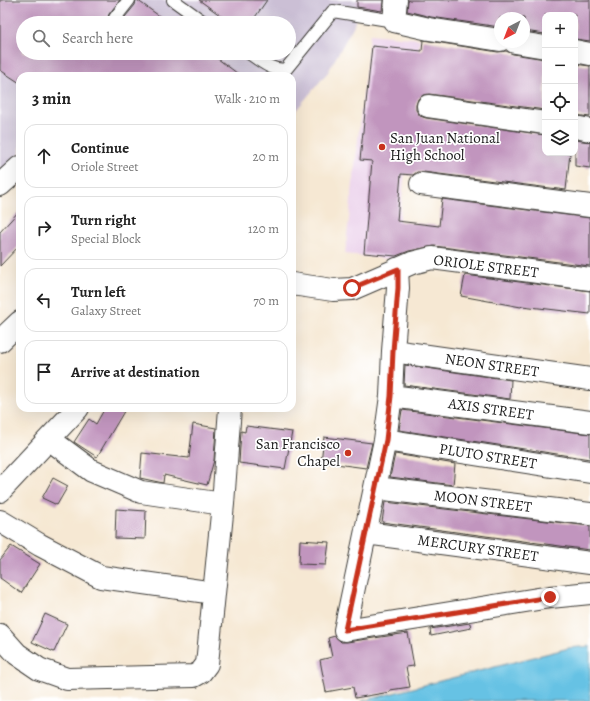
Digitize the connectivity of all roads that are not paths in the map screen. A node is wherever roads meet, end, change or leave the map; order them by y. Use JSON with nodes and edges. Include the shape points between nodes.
{"nodes":[{"id":1,"x":129,"y":0,"type":"edge"},
{"id":2,"x":173,"y":0,"type":"edge"},
{"id":3,"x":396,"y":0,"type":"edge"},
{"id":4,"x":331,"y":6,"type":"edge"},
{"id":5,"x":117,"y":16,"type":"edge"},
{"id":6,"x":195,"y":16,"type":"edge"},
{"id":7,"x":394,"y":22,"type":"junction"},
{"id":8,"x":494,"y":39,"type":"edge"},
{"id":9,"x":530,"y":44,"type":"edge"},
{"id":10,"x":542,"y":46,"type":"edge"},
{"id":11,"x":578,"y":52,"type":"edge"},
{"id":12,"x":590,"y":54,"type":"edge"},
{"id":13,"x":296,"y":55,"type":"edge"},
{"id":14,"x":260,"y":60,"type":"edge"},
{"id":15,"x":292,"y":60,"type":"edge"},
{"id":16,"x":428,"y":106,"type":"dead end"},
{"id":17,"x":542,"y":123,"type":"edge"},
{"id":18,"x":578,"y":128,"type":"edge"},
{"id":19,"x":590,"y":130,"type":"edge"},
{"id":20,"x":16,"y":170,"type":"edge"},
{"id":21,"x":421,"y":184,"type":"dead end"},
{"id":22,"x":0,"y":185,"type":"edge"},
{"id":23,"x":590,"y":206,"type":"edge"},
{"id":24,"x":398,"y":269,"type":"junction"},
{"id":25,"x":590,"y":279,"type":"edge"},
{"id":26,"x":296,"y":285,"type":"edge"},
{"id":27,"x":16,"y":326,"type":"edge"},
{"id":28,"x":0,"y":341,"type":"edge"},
{"id":29,"x":393,"y":351,"type":"junction"},
{"id":30,"x":590,"y":379,"type":"edge"},
{"id":31,"x":391,"y":396,"type":"junction"},
{"id":32,"x":74,"y":412,"type":"edge"},
{"id":33,"x":230,"y":412,"type":"edge"},
{"id":34,"x":590,"y":422,"type":"edge"},
{"id":35,"x":49,"y":440,"type":"junction"},
{"id":36,"x":386,"y":440,"type":"junction"},
{"id":37,"x":590,"y":472,"type":"edge"},
{"id":38,"x":376,"y":488,"type":"junction"},
{"id":39,"x":0,"y":491,"type":"edge"},
{"id":40,"x":223,"y":504,"type":"junction"},
{"id":41,"x":590,"y":514,"type":"edge"},
{"id":42,"x":0,"y":521,"type":"edge"},
{"id":43,"x":366,"y":533,"type":"junction"},
{"id":44,"x":590,"y":563,"type":"edge"},
{"id":45,"x":214,"y":593,"type":"junction"},
{"id":46,"x":590,"y":593,"type":"edge"},
{"id":47,"x":0,"y":635,"type":"edge"}],
"edges":[{"from":1,"to":5,"type":"lane"},
{"from":2,"to":6,"type":"lane"},
{"from":3,"to":7,"type":"street"},
{"from":4,"to":7,"type":"lane"},
{"from":4,"to":13,"type":"lane"},
{"from":7,"to":8,"type":"street"},
{"from":9,"to":10,"type":"street"},
{"from":11,"to":12,"type":"street"},
{"from":14,"to":15,"type":"lane","via":[[280,70],[286,69]]},
{"from":16,"to":17,"type":"street"},
{"from":18,"to":19,"type":"street"},
{"from":20,"to":22,"type":"street"},
{"from":21,"to":23,"type":"street"},
{"from":24,"to":25,"type":"street","name":"ORIOLE STREET","via":[[432,258]]},
{"from":24,"to":26,"type":"street","name":"ORIOLE STREET","via":[[352,288],[333,290]]},
{"from":24,"to":29,"type":"street"},
{"from":27,"to":28,"type":"street"},
{"from":29,"to":30,"type":"street","name":"NEON STREET"},
{"from":29,"to":31,"type":"street"},
{"from":31,"to":34,"type":"street","name":"AXIS STREET"},
{"from":31,"to":36,"type":"street"},
{"from":32,"to":35,"type":"street"},
{"from":33,"to":40,"type":"street"},
{"from":35,"to":39,"type":"street"},
{"from":35,"to":40,"type":"street","via":[[92,471],[141,492]]},
{"from":36,"to":37,"type":"street","name":"PLUTO STREET"},
{"from":36,"to":38,"type":"street"},
{"from":38,"to":41,"type":"street","name":"MOON STREET"},
{"from":38,"to":43,"type":"street"},
{"from":40,"to":45,"type":"street"},
{"from":42,"to":45,"type":"street","via":[[101,577]]},
{"from":43,"to":44,"type":"street","name":"MERCURY STREET"},
{"from":43,"to":46,"type":"street","via":[[345,630],[550,597]]},
{"from":45,"to":47,"type":"street","via":[[207,664],[194,676],[67,679],[39,669],[17,654]]}]}
